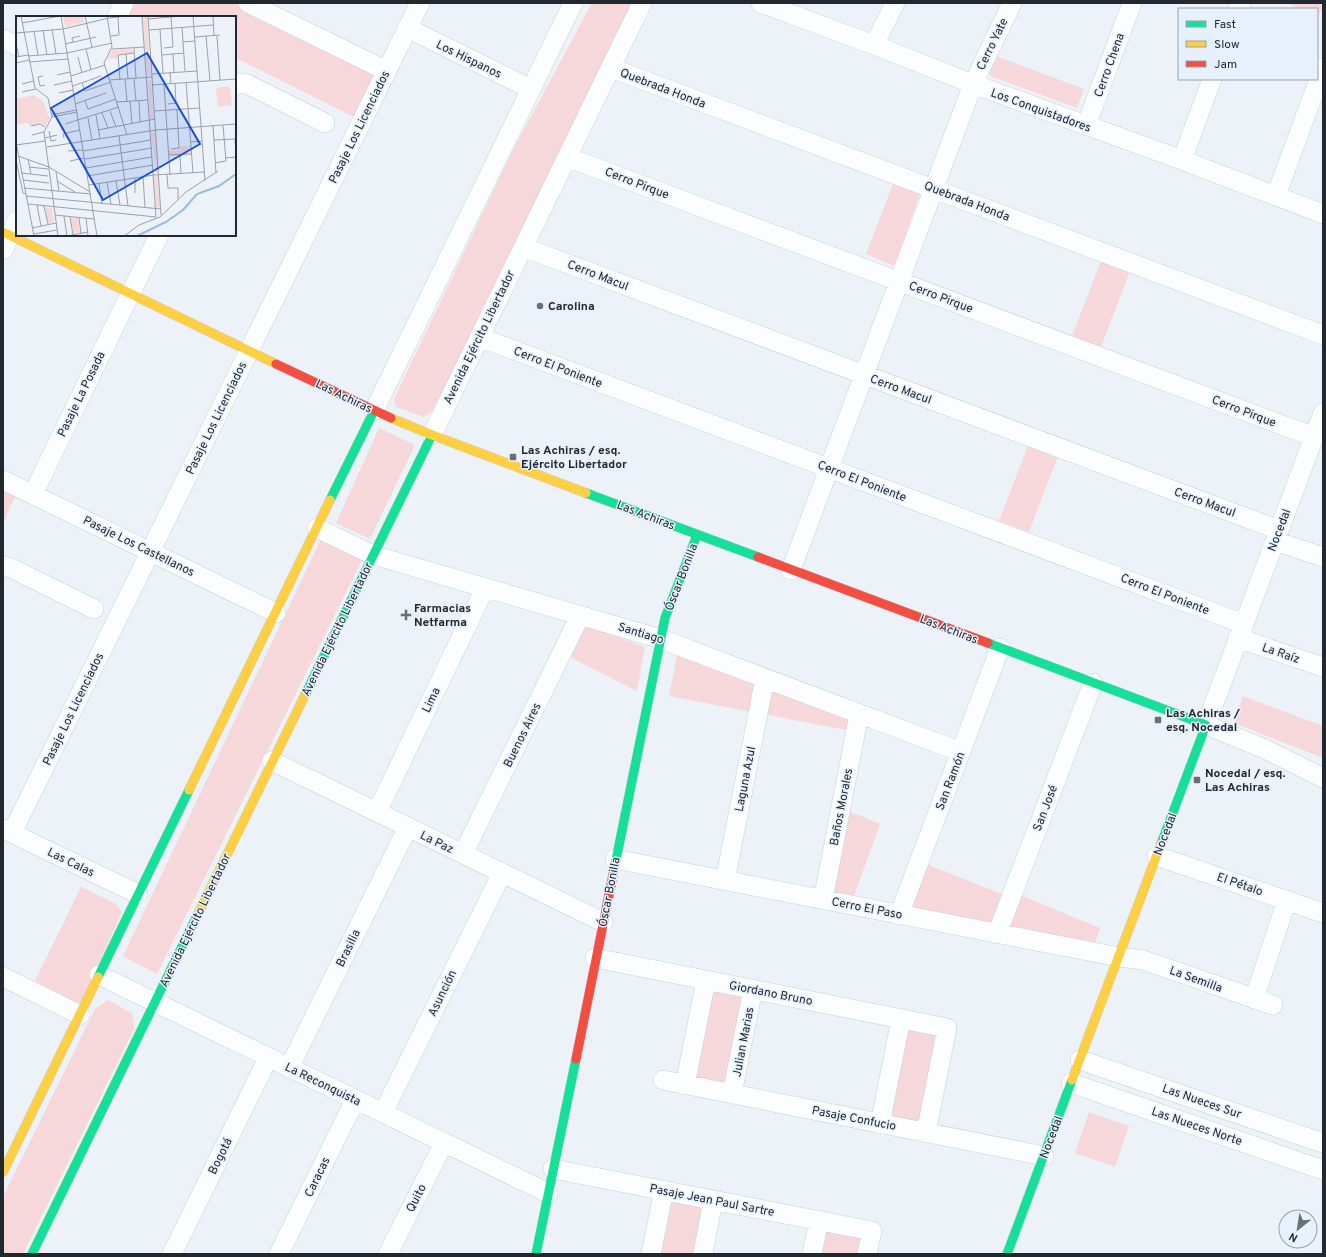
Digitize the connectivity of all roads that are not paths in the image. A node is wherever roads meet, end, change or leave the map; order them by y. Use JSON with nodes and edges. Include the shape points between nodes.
{"nodes":[{"id":1,"x":124,"y":3,"type":"edge"},
{"id":2,"x":248,"y":3,"type":"edge"},
{"id":3,"x":420,"y":3,"type":"edge"},
{"id":4,"x":573,"y":3,"type":"edge"},
{"id":5,"x":642,"y":3,"type":"edge"},
{"id":6,"x":895,"y":3,"type":"edge"},
{"id":7,"x":1012,"y":3,"type":"edge"},
{"id":8,"x":1132,"y":3,"type":"edge"},
{"id":9,"x":770,"y":5,"type":"edge"},
{"id":10,"x":269,"y":8,"type":"edge"},
{"id":11,"x":118,"y":16,"type":"edge"},
{"id":12,"x":408,"y":28,"type":"junction"},
{"id":13,"x":3,"y":39,"type":"edge"},
{"id":14,"x":874,"y":45,"type":"junction"},
{"id":15,"x":16,"y":46,"type":"edge"},
{"id":16,"x":611,"y":68,"type":"junction"},
{"id":17,"x":1323,"y":68,"type":"edge"},
{"id":18,"x":387,"y":71,"type":"junction"},
{"id":19,"x":1212,"y":80,"type":"edge"},
{"id":20,"x":973,"y":84,"type":"junction"},
{"id":21,"x":236,"y":85,"type":"edge"},
{"id":22,"x":531,"y":89,"type":"junction"},
{"id":23,"x":325,"y":123,"type":"dead end"},
{"id":24,"x":1086,"y":126,"type":"junction"},
{"id":25,"x":567,"y":157,"type":"junction"},
{"id":26,"x":1182,"y":160,"type":"junction"},
{"id":27,"x":933,"y":189,"type":"junction"},
{"id":28,"x":1276,"y":196,"type":"junction"},
{"id":29,"x":1323,"y":214,"type":"edge"},
{"id":30,"x":8,"y":234,"type":"edge"},
{"id":31,"x":158,"y":236,"type":"edge"},
{"id":32,"x":523,"y":247,"type":"junction"},
{"id":33,"x":899,"y":281,"type":"junction"},
{"id":34,"x":130,"y":293,"type":"junction"},
{"id":35,"x":1323,"y":335,"type":"edge"},
{"id":36,"x":479,"y":337,"type":"junction"},
{"id":37,"x":249,"y":351,"type":"junction"},
{"id":38,"x":864,"y":375,"type":"junction"},
{"id":39,"x":374,"y":411,"type":"junction"},
{"id":40,"x":1323,"y":413,"type":"edge"},
{"id":41,"x":432,"y":435,"type":"junction"},
{"id":42,"x":1314,"y":437,"type":"junction"},
{"id":43,"x":829,"y":468,"type":"junction"},
{"id":44,"x":3,"y":480,"type":"edge"},
{"id":45,"x":33,"y":494,"type":"junction"},
{"id":46,"x":317,"y":528,"type":"junction"},
{"id":47,"x":697,"y":535,"type":"junction"},
{"id":48,"x":1277,"y":535,"type":"junction"},
{"id":49,"x":151,"y":552,"type":"junction"},
{"id":50,"x":373,"y":555,"type":"junction"},
{"id":51,"x":1323,"y":557,"type":"edge"},
{"id":52,"x":3,"y":566,"type":"edge"},
{"id":53,"x":791,"y":570,"type":"junction"},
{"id":54,"x":485,"y":588,"type":"junction"},
{"id":55,"x":94,"y":609,"type":"dead end"},
{"id":56,"x":276,"y":613,"type":"junction"},
{"id":57,"x":580,"y":616,"type":"junction"},
{"id":58,"x":1241,"y":631,"type":"junction"},
{"id":59,"x":661,"y":639,"type":"junction"},
{"id":60,"x":1000,"y":648,"type":"junction"},
{"id":61,"x":1323,"y":667,"type":"edge"},
{"id":62,"x":764,"y":678,"type":"junction"},
{"id":63,"x":1093,"y":683,"type":"junction"},
{"id":64,"x":859,"y":714,"type":"junction"},
{"id":65,"x":1206,"y":726,"type":"junction"},
{"id":66,"x":961,"y":752,"type":"junction"},
{"id":67,"x":272,"y":761,"type":"junction"},
{"id":68,"x":1323,"y":778,"type":"edge"},
{"id":69,"x":377,"y":812,"type":"junction"},
{"id":70,"x":408,"y":827,"type":"junction"},
{"id":71,"x":8,"y":831,"type":"edge"},
{"id":72,"x":463,"y":854,"type":"junction"},
{"id":73,"x":1157,"y":856,"type":"junction"},
{"id":74,"x":615,"y":859,"type":"junction"},
{"id":75,"x":502,"y":873,"type":"junction"},
{"id":76,"x":725,"y":881,"type":"junction"},
{"id":77,"x":138,"y":894,"type":"junction"},
{"id":78,"x":823,"y":900,"type":"junction"},
{"id":79,"x":1287,"y":900,"type":"junction"},
{"id":80,"x":1323,"y":913,"type":"edge"},
{"id":81,"x":899,"y":915,"type":"junction"},
{"id":82,"x":603,"y":922,"type":"junction"},
{"id":83,"x":996,"y":934,"type":"junction"},
{"id":84,"x":1119,"y":957,"type":"junction"},
{"id":85,"x":596,"y":958,"type":"junction"},
{"id":86,"x":99,"y":975,"type":"junction"},
{"id":87,"x":3,"y":977,"type":"edge"},
{"id":88,"x":706,"y":980,"type":"junction"},
{"id":89,"x":753,"y":990,"type":"junction"},
{"id":90,"x":1254,"y":999,"type":"junction"},
{"id":91,"x":155,"y":1002,"type":"junction"},
{"id":92,"x":1273,"y":1005,"type":"dead end"},
{"id":93,"x":80,"y":1015,"type":"junction"},
{"id":94,"x":901,"y":1019,"type":"junction"},
{"id":95,"x":268,"y":1058,"type":"junction"},
{"id":96,"x":1080,"y":1060,"type":"junction"},
{"id":97,"x":289,"y":1068,"type":"junction"},
{"id":98,"x":664,"y":1080,"type":"dead end"},
{"id":99,"x":1071,"y":1083,"type":"junction"},
{"id":100,"x":685,"y":1085,"type":"junction"},
{"id":101,"x":732,"y":1094,"type":"junction"},
{"id":102,"x":355,"y":1100,"type":"junction"},
{"id":103,"x":383,"y":1113,"type":"junction"},
{"id":104,"x":880,"y":1124,"type":"junction"},
{"id":105,"x":926,"y":1133,"type":"junction"},
{"id":106,"x":444,"y":1143,"type":"junction"},
{"id":107,"x":1323,"y":1143,"type":"edge"},
{"id":108,"x":1044,"y":1156,"type":"junction"},
{"id":109,"x":4,"y":1166,"type":"edge"},
{"id":110,"x":553,"y":1169,"type":"junction"},
{"id":111,"x":1323,"y":1170,"type":"edge"},
{"id":112,"x":664,"y":1190,"type":"junction"},
{"id":113,"x":548,"y":1194,"type":"junction"},
{"id":114,"x":713,"y":1200,"type":"junction"},
{"id":115,"x":819,"y":1220,"type":"junction"},
{"id":116,"x":32,"y":1254,"type":"edge"},
{"id":117,"x":172,"y":1254,"type":"edge"},
{"id":118,"x":279,"y":1254,"type":"edge"},
{"id":119,"x":388,"y":1254,"type":"edge"},
{"id":120,"x":536,"y":1254,"type":"edge"},
{"id":121,"x":651,"y":1254,"type":"edge"},
{"id":122,"x":703,"y":1254,"type":"edge"},
{"id":123,"x":812,"y":1254,"type":"edge"},
{"id":124,"x":868,"y":1254,"type":"edge"},
{"id":125,"x":1007,"y":1254,"type":"edge"}],
"edges":[{"from":1,"to":11,"type":"street"},
{"from":2,"to":10,"type":"street"},
{"from":3,"to":12,"type":"street","name":"Pasaje Los Licenciados"},
{"from":4,"to":22,"type":"street"},
{"from":5,"to":16,"type":"street","name":"Avenida Ejército Libertador"},
{"from":6,"to":14,"type":"street"},
{"from":7,"to":20,"type":"street","name":"Cerro Yate"},
{"from":8,"to":24,"type":"street","name":"Cerro Chena"},
{"from":9,"to":14,"type":"street","name":"Los Conquistadores"},
{"from":10,"to":18,"type":"street"},
{"from":12,"to":18,"type":"street","name":"Pasaje Los Licenciados"},
{"from":12,"to":22,"type":"street","name":"Los Hispanos"},
{"from":13,"to":15,"type":"street"},
{"from":14,"to":20,"type":"street","name":"Los Conquistadores"},
{"from":16,"to":25,"type":"street","name":"Avenida Ejército Libertador"},
{"from":16,"to":27,"type":"street","name":"Quebrada Honda"},
{"from":17,"to":28,"type":"street"},
{"from":18,"to":37,"type":"street","name":"Pasaje Los Licenciados"},
{"from":19,"to":26,"type":"street"},
{"from":20,"to":24,"type":"street","name":"Los Conquistadores"},
{"from":20,"to":27,"type":"street","name":"Cerro Yate"},
{"from":21,"to":23,"type":"street","via":[[247,84]]},
{"from":22,"to":39,"type":"street"},
{"from":24,"to":26,"type":"street","name":"Los Conquistadores"},
{"from":25,"to":32,"type":"street","name":"Avenida Ejército Libertador"},
{"from":25,"to":33,"type":"street","name":"Cerro Pirque"},
{"from":26,"to":28,"type":"street","name":"Los Conquistadores"},
{"from":27,"to":33,"type":"street","name":"Cerro Yate"},
{"from":27,"to":35,"type":"street","name":"Quebrada Honda"},
{"from":28,"to":29,"type":"street","name":"Los Conquistadores"},
{"from":30,"to":34,"type":"street","name":"Las Achiras"},
{"from":31,"to":34,"type":"street","name":"Pasaje La Posada"},
{"from":32,"to":36,"type":"street","name":"Avenida Ejército Libertador"},
{"from":32,"to":38,"type":"street","name":"Cerro Macul"},
{"from":33,"to":38,"type":"street","name":"Cerro Yate"},
{"from":33,"to":42,"type":"street","name":"Cerro Pirque"},
{"from":34,"to":37,"type":"street","name":"Las Achiras"},
{"from":34,"to":45,"type":"street","name":"Pasaje La Posada"},
{"from":36,"to":41,"type":"street","name":"Avenida Ejército Libertador"},
{"from":36,"to":43,"type":"street","name":"Cerro El Poniente"},
{"from":37,"to":39,"type":"street","name":"Las Achiras"},
{"from":37,"to":49,"type":"street","name":"Pasaje Los Licenciados"},
{"from":38,"to":43,"type":"street","name":"Cerro Yate"},
{"from":38,"to":48,"type":"street","name":"Cerro Macul"},
{"from":39,"to":41,"type":"street","name":"Las Achiras"},
{"from":39,"to":46,"type":"street"},
{"from":40,"to":42,"type":"street","name":"Nocedal"},
{"from":41,"to":47,"type":"street","name":"Las Achiras"},
{"from":41,"to":50,"type":"street","name":"Avenida Ejército Libertador"},
{"from":42,"to":48,"type":"street","name":"Nocedal"},
{"from":43,"to":53,"type":"street","name":"Cerro Yate"},
{"from":43,"to":58,"type":"street","name":"Cerro El Poniente"},
{"from":44,"to":45,"type":"street","name":"Pasaje Los Castellanos"},
{"from":45,"to":49,"type":"street","name":"Pasaje Los Castellanos"},
{"from":46,"to":50,"type":"street","name":"Santiago"},
{"from":46,"to":56,"type":"street"},
{"from":47,"to":53,"type":"street","name":"Las Achiras"},
{"from":47,"to":59,"type":"street","name":"Óscar Bonilla","via":[[668,612]]},
{"from":48,"to":51,"type":"street","name":"Cerro Macul"},
{"from":48,"to":58,"type":"street","name":"Nocedal"},
{"from":49,"to":56,"type":"street","name":"Pasaje Los Castellanos"},
{"from":49,"to":71,"type":"street","name":"Pasaje Los Licenciados"},
{"from":50,"to":54,"type":"street","name":"Santiago"},
{"from":50,"to":67,"type":"street","name":"Avenida Ejército Libertador"},
{"from":52,"to":55,"type":"street"},
{"from":53,"to":60,"type":"street","name":"Las Achiras"},
{"from":54,"to":57,"type":"street","name":"Santiago"},
{"from":54,"to":69,"type":"street","name":"Lima"},
{"from":56,"to":77,"type":"street"},
{"from":57,"to":59,"type":"street","name":"Santiago"},
{"from":57,"to":72,"type":"street","name":"Buenos Aires"},
{"from":58,"to":61,"type":"street","name":"La Raíz"},
{"from":58,"to":65,"type":"street","name":"Nocedal"},
{"from":59,"to":62,"type":"street","name":"Santiago"},
{"from":59,"to":74,"type":"street","name":"Óscar Bonilla"},
{"from":60,"to":63,"type":"street","name":"Las Achiras"},
{"from":60,"to":66,"type":"street","name":"San Ramón"},
{"from":62,"to":64,"type":"street","name":"Santiago"},
{"from":62,"to":76,"type":"street","name":"Laguna Azul"},
{"from":63,"to":65,"type":"street","name":"Las Achiras"},
{"from":63,"to":83,"type":"street","name":"San José"},
{"from":64,"to":66,"type":"street","name":"Santiago"},
{"from":64,"to":78,"type":"street","name":"Baños Morales"},
{"from":65,"to":68,"type":"street","name":"Las Achiras","via":[[1265,749]]},
{"from":65,"to":73,"type":"street","name":"Nocedal"},
{"from":66,"to":81,"type":"street","name":"San Ramón"},
{"from":67,"to":69,"type":"street","name":"La Paz"},
{"from":67,"to":91,"type":"street","name":"Avenida Ejército Libertador"},
{"from":69,"to":70,"type":"street","name":"La Paz"},
{"from":70,"to":72,"type":"street","name":"La Paz"},
{"from":70,"to":97,"type":"street","name":"Brasilia"},
{"from":71,"to":77,"type":"street","name":"Las Calas"},
{"from":72,"to":75,"type":"street","name":"La Paz"},
{"from":73,"to":79,"type":"street","name":"El Pétalo"},
{"from":73,"to":84,"type":"street","name":"Nocedal"},
{"from":74,"to":76,"type":"street","name":"Cerro El Paso"},
{"from":74,"to":82,"type":"street","name":"Óscar Bonilla"},
{"from":75,"to":82,"type":"street","name":"La Paz"},
{"from":75,"to":103,"type":"street","name":"Asunción"},
{"from":76,"to":78,"type":"street","name":"Cerro El Paso"},
{"from":77,"to":86,"type":"street"},
{"from":78,"to":81,"type":"street","name":"Cerro El Paso"},
{"from":79,"to":80,"type":"street","name":"El Pétalo"},
{"from":79,"to":90,"type":"street"},
{"from":81,"to":83,"type":"street","name":"Cerro El Paso"},
{"from":82,"to":85,"type":"street","name":"Óscar Bonilla"},
{"from":83,"to":84,"type":"street","name":"Cerro El Paso"},
{"from":84,"to":90,"type":"street","name":"La Semilla","via":[[1143,960]]},
{"from":84,"to":96,"type":"street","name":"Nocedal"},
{"from":85,"to":88,"type":"street","name":"Giordano Bruno"},
{"from":85,"to":110,"type":"street","name":"Óscar Bonilla"},
{"from":86,"to":91,"type":"street","name":"La Reconquista"},
{"from":86,"to":93,"type":"street"},
{"from":87,"to":93,"type":"street"},
{"from":88,"to":89,"type":"street","name":"Giordano Bruno"},
{"from":88,"to":100,"type":"street"},
{"from":89,"to":94,"type":"street","name":"Giordano Bruno"},
{"from":89,"to":101,"type":"street","name":"Julian Marias"},
{"from":90,"to":92,"type":"street","name":"La Semilla"},
{"from":91,"to":95,"type":"street","name":"La Reconquista"},
{"from":91,"to":116,"type":"street","name":"Avenida Ejército Libertador"},
{"from":93,"to":109,"type":"street"},
{"from":94,"to":104,"type":"street"},
{"from":94,"to":105,"type":"street","name":"Giordano Bruno","via":[[947,1028]]},
{"from":95,"to":97,"type":"street","name":"La Reconquista"},
{"from":95,"to":117,"type":"street","name":"Bogotá"},
{"from":96,"to":99,"type":"street","name":"Nocedal"},
{"from":96,"to":107,"type":"street","name":"Las Nueces Sur"},
{"from":97,"to":102,"type":"street","name":"La Reconquista"},
{"from":98,"to":100,"type":"street","name":"Pasaje Confucio"},
{"from":99,"to":108,"type":"street","name":"Nocedal"},
{"from":99,"to":111,"type":"street","name":"Las Nueces Norte"},
{"from":100,"to":101,"type":"street","name":"Pasaje Confucio"},
{"from":101,"to":104,"type":"street","name":"Pasaje Confucio"},
{"from":102,"to":103,"type":"street","name":"La Reconquista"},
{"from":102,"to":118,"type":"street","name":"Caracas"},
{"from":103,"to":106,"type":"street","name":"La Reconquista"},
{"from":104,"to":105,"type":"street","name":"Pasaje Confucio"},
{"from":105,"to":108,"type":"street","name":"Pasaje Confucio"},
{"from":106,"to":113,"type":"street","name":"La Reconquista"},
{"from":106,"to":119,"type":"street","name":"Quito"},
{"from":108,"to":125,"type":"street","name":"Nocedal"},
{"from":110,"to":112,"type":"street","name":"Pasaje Jean Paul Sartre"},
{"from":110,"to":113,"type":"street","name":"Óscar Bonilla"},
{"from":112,"to":114,"type":"street","name":"Pasaje Jean Paul Sartre"},
{"from":112,"to":121,"type":"street"},
{"from":113,"to":120,"type":"street","name":"Óscar Bonilla"},
{"from":114,"to":115,"type":"street","name":"Pasaje Jean Paul Sartre"},
{"from":114,"to":122,"type":"street"},
{"from":115,"to":123,"type":"street"},
{"from":115,"to":124,"type":"street","name":"Pasaje Jean Paul Sartre","via":[[872,1230]]}]}
